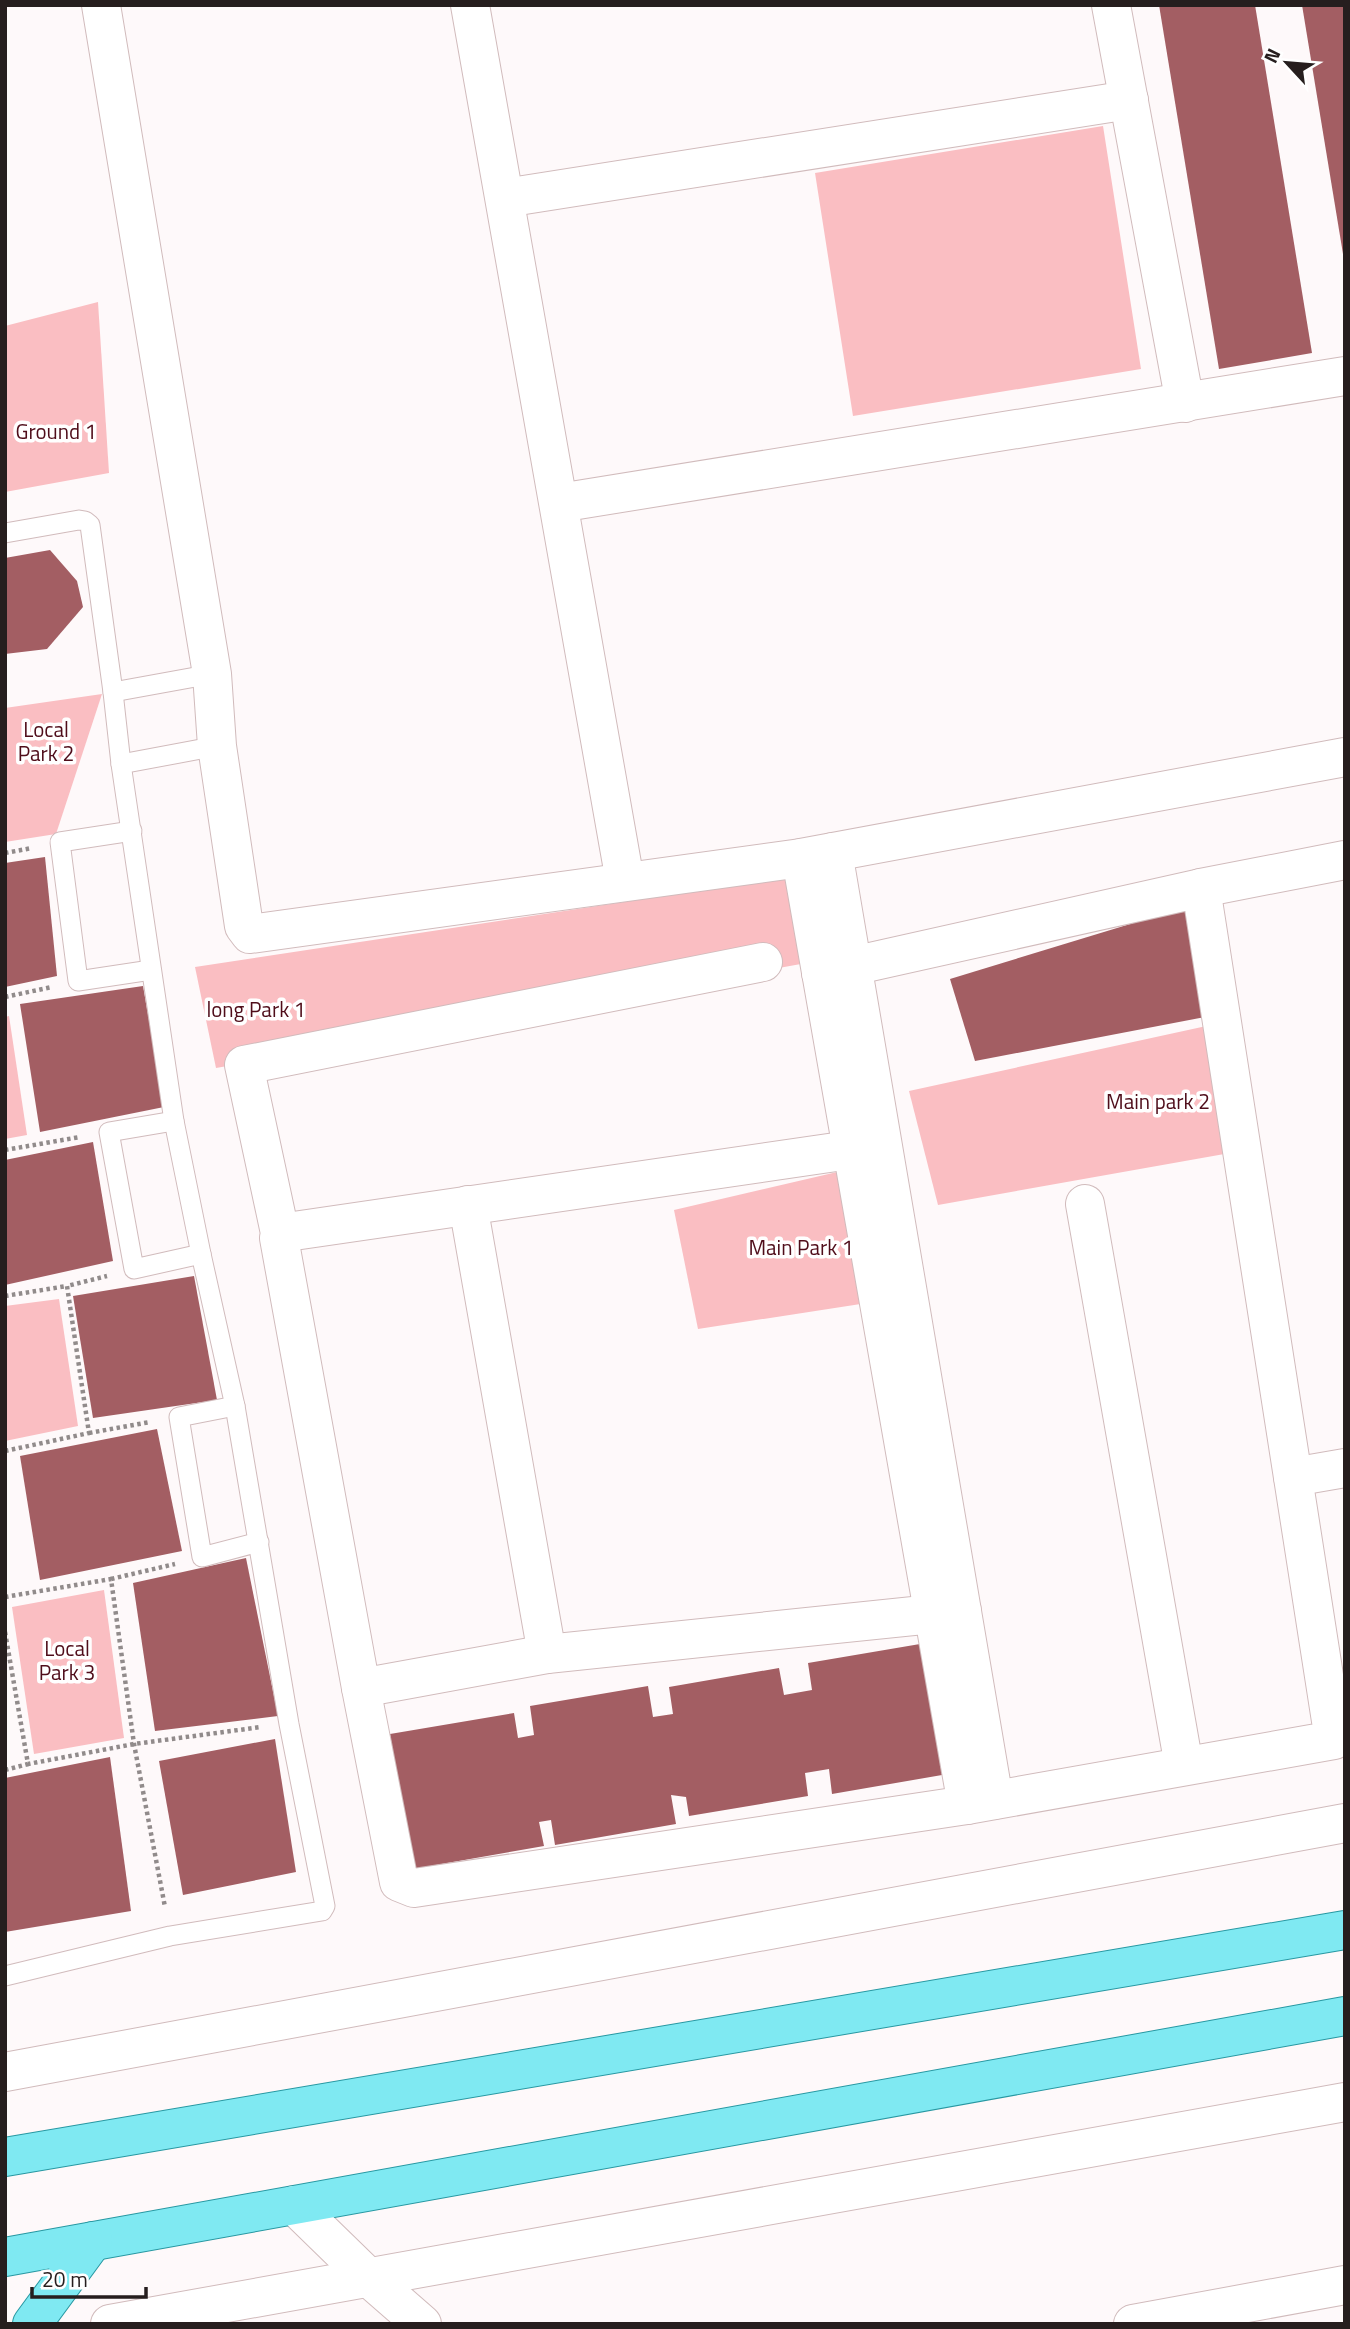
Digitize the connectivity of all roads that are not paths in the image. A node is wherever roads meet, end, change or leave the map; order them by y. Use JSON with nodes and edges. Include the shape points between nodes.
{"nodes":[{"id":1,"x":101,"y":5,"type":"edge"},
{"id":2,"x":470,"y":5,"type":"edge"},
{"id":3,"x":1111,"y":5,"type":"edge"},
{"id":4,"x":1129,"y":100,"type":"junction"},
{"id":5,"x":505,"y":198,"type":"junction"},
{"id":6,"x":1345,"y":376,"type":"edge"},
{"id":7,"x":1185,"y":403,"type":"junction"},
{"id":8,"x":559,"y":503,"type":"junction"},
{"id":9,"x":5,"y":533,"type":"edge"},
{"id":10,"x":212,"y":674,"type":"junction"},
{"id":11,"x":113,"y":692,"type":"junction"},
{"id":12,"x":217,"y":746,"type":"junction"},
{"id":13,"x":1345,"y":757,"type":"edge"},
{"id":14,"x":121,"y":764,"type":"junction"},
{"id":15,"x":132,"y":831,"type":"junction"},
{"id":16,"x":817,"y":855,"type":"junction"},
{"id":17,"x":1345,"y":860,"type":"edge"},
{"id":18,"x":625,"y":881,"type":"junction"},
{"id":19,"x":1201,"y":888,"type":"junction"},
{"id":20,"x":763,"y":962,"type":"dead end"},
{"id":21,"x":151,"y":970,"type":"junction"},
{"id":22,"x":837,"y":970,"type":"junction"},
{"id":23,"x":174,"y":1121,"type":"junction"},
{"id":24,"x":867,"y":1147,"type":"junction"},
{"id":25,"x":1085,"y":1204,"type":"dead end"},
{"id":26,"x":468,"y":1205,"type":"junction"},
{"id":27,"x":280,"y":1233,"type":"junction"},
{"id":28,"x":201,"y":1254,"type":"junction"},
{"id":29,"x":235,"y":1406,"type":"junction"},
{"id":30,"x":1345,"y":1468,"type":"edge"},
{"id":31,"x":1293,"y":1477,"type":"junction"},
{"id":32,"x":259,"y":1542,"type":"junction"},
{"id":33,"x":948,"y":1613,"type":"junction"},
{"id":34,"x":547,"y":1654,"type":"junction"},
{"id":35,"x":361,"y":1688,"type":"junction"},
{"id":36,"x":1339,"y":1739,"type":"edge"},
{"id":37,"x":1184,"y":1766,"type":"junction"},
{"id":38,"x":981,"y":1803,"type":"junction"},
{"id":39,"x":1345,"y":1823,"type":"edge"},
{"id":40,"x":1345,"y":1930,"type":"edge"},
{"id":41,"x":5,"y":1976,"type":"edge"},
{"id":42,"x":1345,"y":2016,"type":"edge"},
{"id":43,"x":5,"y":2072,"type":"edge"},
{"id":44,"x":1345,"y":2102,"type":"edge"},
{"id":45,"x":5,"y":2157,"type":"edge"},
{"id":46,"x":294,"y":2205,"type":"junction"},
{"id":47,"x":93,"y":2241,"type":"junction"},
{"id":48,"x":5,"y":2257,"type":"edge"},
{"id":49,"x":369,"y":2277,"type":"junction"},
{"id":50,"x":1345,"y":2285,"type":"edge"},
{"id":51,"x":32,"y":2324,"type":"edge"},
{"id":52,"x":110,"y":2324,"type":"edge"},
{"id":53,"x":422,"y":2324,"type":"edge"},
{"id":54,"x":1133,"y":2324,"type":"edge"}],
"edges":[{"from":1,"to":10,"type":"street"},
{"from":2,"to":5,"type":"street"},
{"from":3,"to":4,"type":"street"},
{"from":4,"to":5,"type":"street"},
{"from":4,"to":7,"type":"street"},
{"from":5,"to":8,"type":"street"},
{"from":6,"to":7,"type":"street"},
{"from":7,"to":8,"type":"street"},
{"from":8,"to":18,"type":"street"},
{"from":9,"to":11,"type":"lane","via":[[79,520],[90,525]]},
{"from":10,"to":11,"type":"lane"},
{"from":10,"to":12,"type":"street"},
{"from":11,"to":14,"type":"lane"},
{"from":12,"to":14,"type":"lane"},
{"from":12,"to":18,"type":"street","via":[[244,926],[250,934]]},
{"from":13,"to":16,"type":"street"},
{"from":14,"to":15,"type":"lane"},
{"from":15,"to":21,"type":"lane"},
{"from":15,"to":21,"type":"lane","via":[[60,842],[78,981]]},
{"from":16,"to":18,"type":"street"},
{"from":16,"to":22,"type":"street"},
{"from":17,"to":19,"type":"street"},
{"from":19,"to":22,"type":"street"},
{"from":19,"to":31,"type":"street"},
{"from":20,"to":27,"type":"street","via":[[244,1065]]},
{"from":21,"to":23,"type":"lane"},
{"from":22,"to":24,"type":"street"},
{"from":23,"to":28,"type":"lane"},
{"from":23,"to":28,"type":"lane","via":[[109,1132],[134,1269]]},
{"from":24,"to":26,"type":"street"},
{"from":24,"to":33,"type":"street"},
{"from":25,"to":37,"type":"street"},
{"from":26,"to":27,"type":"street"},
{"from":26,"to":34,"type":"street"},
{"from":27,"to":35,"type":"street"},
{"from":28,"to":29,"type":"lane"},
{"from":29,"to":32,"type":"lane"},
{"from":29,"to":32,"type":"lane","via":[[179,1417],[202,1557]]},
{"from":30,"to":31,"type":"street"},
{"from":31,"to":36,"type":"street"},
{"from":32,"to":41,"type":"lane","via":[[325,1906],[322,1911],[170,1936]]},
{"from":33,"to":34,"type":"street"},
{"from":33,"to":38,"type":"street"},
{"from":34,"to":35,"type":"street"},
{"from":35,"to":38,"type":"street","via":[[399,1882],[414,1888]]},
{"from":36,"to":37,"type":"street"},
{"from":37,"to":38,"type":"street"},
{"from":39,"to":43,"type":"street"},
{"from":40,"to":45,"type":"main road"},
{"from":42,"to":46,"type":"main road"},
{"from":44,"to":49,"type":"street"},
{"from":46,"to":47,"type":"main road"},
{"from":46,"to":49,"type":"street"},
{"from":47,"to":48,"type":"main road"},
{"from":47,"to":51,"type":"main road"},
{"from":49,"to":52,"type":"street"},
{"from":49,"to":53,"type":"street"},
{"from":50,"to":54,"type":"street"}]}
